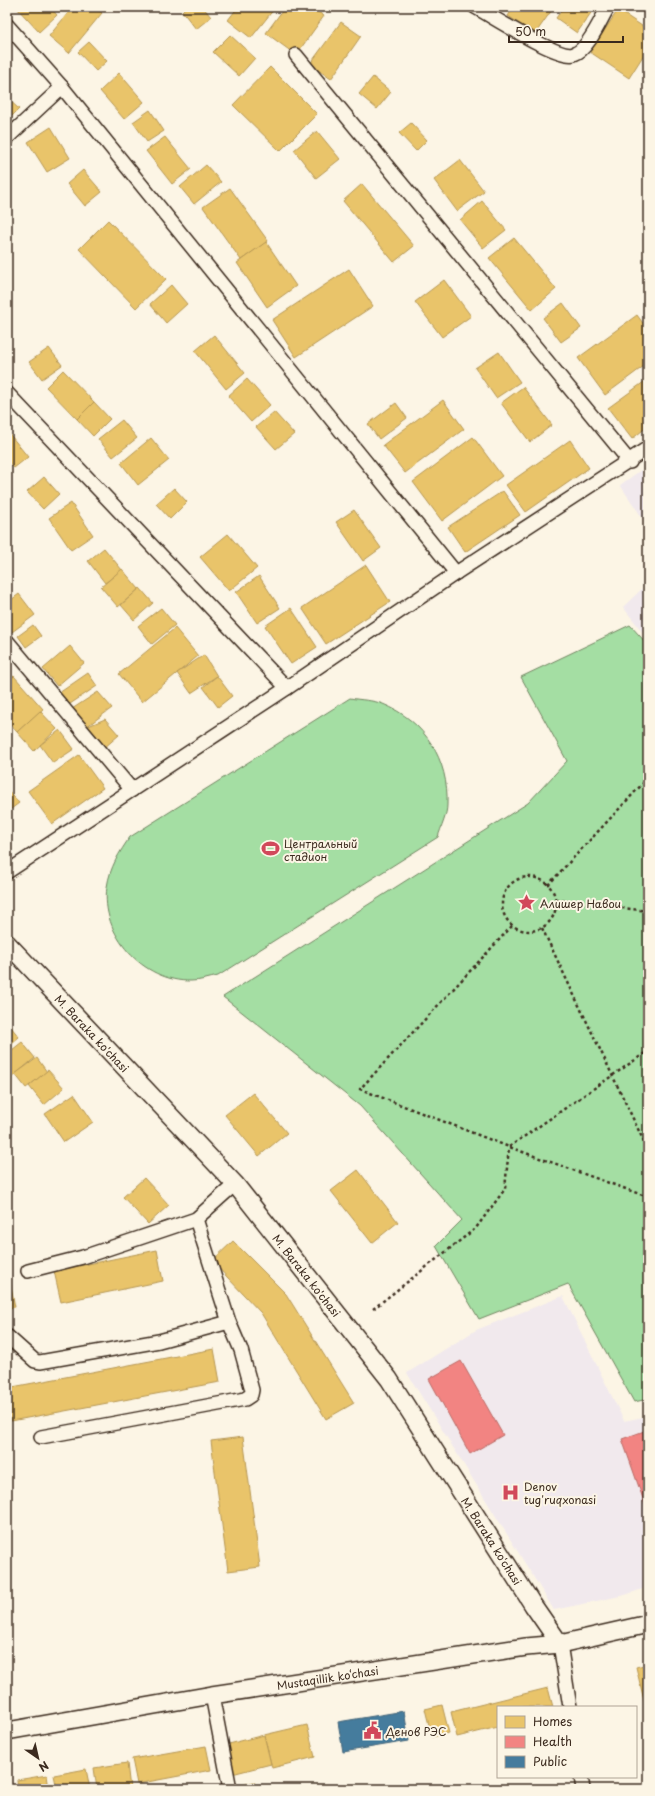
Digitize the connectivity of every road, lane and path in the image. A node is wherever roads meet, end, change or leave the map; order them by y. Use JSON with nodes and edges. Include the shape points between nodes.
{"nodes":[{"id":1,"x":475,"y":7,"type":"edge"},
{"id":2,"x":608,"y":7,"type":"edge"},
{"id":3,"x":7,"y":24,"type":"edge"},
{"id":4,"x":296,"y":55,"type":"dead end"},
{"id":5,"x":62,"y":87,"type":"junction"},
{"id":6,"x":7,"y":138,"type":"edge"},
{"id":7,"x":7,"y":393,"type":"edge"},
{"id":8,"x":648,"y":448,"type":"edge"},
{"id":9,"x":630,"y":462,"type":"junction"},
{"id":10,"x":456,"y":573,"type":"junction"},
{"id":11,"x":7,"y":641,"type":"edge"},
{"id":12,"x":287,"y":688,"type":"junction"},
{"id":13,"x":648,"y":778,"type":"edge"},
{"id":14,"x":132,"y":790,"type":"junction"},
{"id":15,"x":7,"y":872,"type":"edge"},
{"id":16,"x":548,"y":885,"type":"junction"},
{"id":17,"x":556,"y":900,"type":"junction"},
{"id":18,"x":648,"y":911,"type":"edge"},
{"id":19,"x":512,"y":926,"type":"junction"},
{"id":20,"x":542,"y":928,"type":"junction"},
{"id":21,"x":7,"y":943,"type":"edge"},
{"id":22,"x":648,"y":1051,"type":"edge"},
{"id":23,"x":612,"y":1075,"type":"junction"},
{"id":24,"x":509,"y":1146,"type":"junction"},
{"id":25,"x":648,"y":1150,"type":"edge"},
{"id":26,"x":235,"y":1184,"type":"junction"},
{"id":27,"x":648,"y":1197,"type":"edge"},
{"id":28,"x":196,"y":1219,"type":"junction"},
{"id":29,"x":28,"y":1271,"type":"dead end"},
{"id":30,"x":373,"y":1309,"type":"dead end"},
{"id":31,"x":229,"y":1322,"type":"junction"},
{"id":32,"x":7,"y":1336,"type":"edge"},
{"id":33,"x":41,"y":1437,"type":"dead end"},
{"id":34,"x":648,"y":1624,"type":"edge"},
{"id":35,"x":560,"y":1644,"type":"junction"},
{"id":36,"x":212,"y":1695,"type":"junction"},
{"id":37,"x":570,"y":1706,"type":"edge"},
{"id":38,"x":7,"y":1731,"type":"edge"},
{"id":39,"x":581,"y":1778,"type":"edge"},
{"id":40,"x":230,"y":1789,"type":"edge"},
{"id":41,"x":583,"y":1789,"type":"edge"}],
"edges":[{"from":1,"to":2,"type":"street","via":[[544,46],[566,55],[575,54],[588,43]]},
{"from":3,"to":5,"type":"street"},
{"from":4,"to":9,"type":"street"},
{"from":5,"to":6,"type":"street"},
{"from":5,"to":10,"type":"street"},
{"from":7,"to":12,"type":"street"},
{"from":8,"to":9,"type":"street"},
{"from":9,"to":10,"type":"street"},
{"from":10,"to":12,"type":"street"},
{"from":11,"to":14,"type":"street"},
{"from":12,"to":14,"type":"street"},
{"from":13,"to":16,"type":"path"},
{"from":14,"to":15,"type":"street"},
{"from":16,"to":17,"type":"path"},
{"from":16,"to":19,"type":"path","via":[[536,878],[527,877],[510,884],[502,899],[502,908],[504,916]]},
{"from":17,"to":18,"type":"path"},
{"from":17,"to":20,"type":"path","via":[[554,915]]},
{"from":19,"to":20,"type":"path","via":[[525,931]]},
{"from":19,"to":24,"type":"path","via":[[360,1089]]},
{"from":20,"to":23,"type":"path"},
{"from":21,"to":26,"type":"street","name":"M. Baraka ko'chasi"},
{"from":22,"to":23,"type":"path"},
{"from":23,"to":24,"type":"path"},
{"from":23,"to":25,"type":"path"},
{"from":24,"to":27,"type":"path"},
{"from":24,"to":30,"type":"path","via":[[505,1189],[476,1228]]},
{"from":26,"to":28,"type":"street"},
{"from":26,"to":35,"type":"street","name":"M. Baraka ko'chasi","via":[[389,1379]]},
{"from":28,"to":29,"type":"street","via":[[83,1257]]},
{"from":28,"to":31,"type":"street"},
{"from":31,"to":32,"type":"street","via":[[159,1341],[40,1362],[35,1361]]},
{"from":31,"to":33,"type":"street","via":[[252,1390],[249,1397]]},
{"from":34,"to":35,"type":"street","name":"Mustaqillik ko‘chasi"},
{"from":35,"to":36,"type":"street","name":"Mustaqillik ko‘chasi","via":[[518,1648]]},
{"from":35,"to":37,"type":"street"},
{"from":36,"to":38,"type":"street","name":"Mustaqillik ko‘chasi"},
{"from":36,"to":40,"type":"street"},
{"from":39,"to":41,"type":"street"}]}
